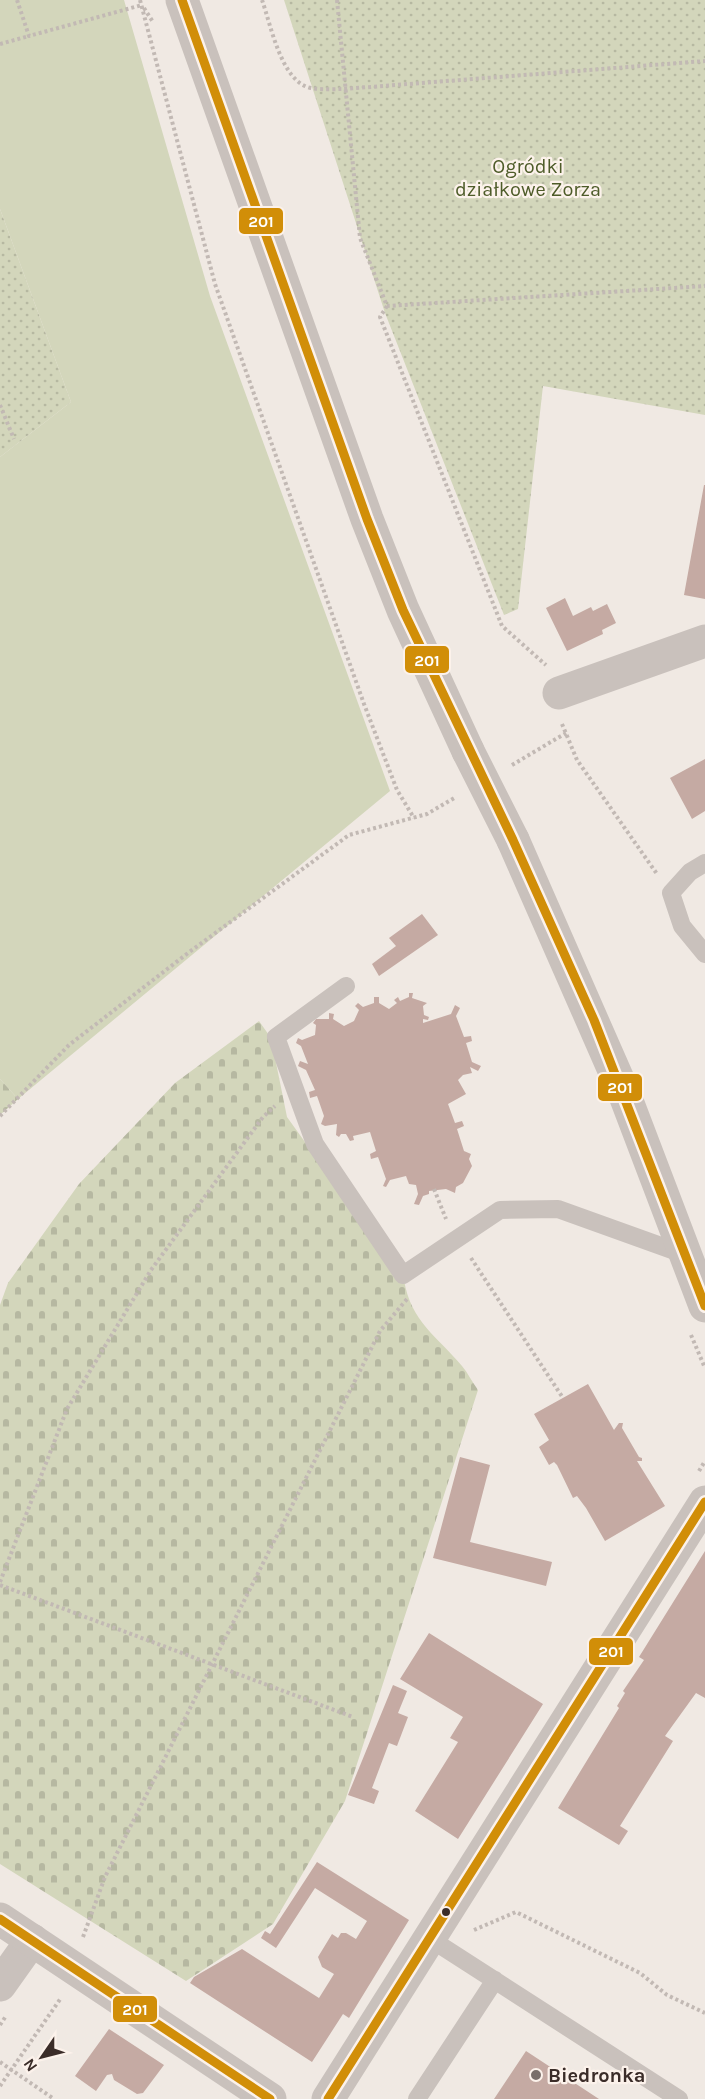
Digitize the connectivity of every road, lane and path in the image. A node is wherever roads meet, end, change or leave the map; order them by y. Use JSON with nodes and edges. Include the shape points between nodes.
{"nodes":[{"id":1,"x":16,"y":0,"type":"edge"},
{"id":2,"x":182,"y":0,"type":"edge"},
{"id":3,"x":262,"y":0,"type":"edge"},
{"id":4,"x":337,"y":0,"type":"edge"},
{"id":5,"x":141,"y":2,"type":"edge"},
{"id":6,"x":29,"y":36,"type":"junction"},
{"id":7,"x":0,"y":44,"type":"edge"},
{"id":8,"x":705,"y":61,"type":"edge"},
{"id":9,"x":344,"y":89,"type":"junction"},
{"id":10,"x":705,"y":286,"type":"edge"},
{"id":11,"x":387,"y":306,"type":"junction"},
{"id":12,"x":0,"y":405,"type":"edge"},
{"id":13,"x":14,"y":439,"type":"dead end"},
{"id":14,"x":705,"y":641,"type":"edge"},
{"id":15,"x":559,"y":693,"type":"junction"},
{"id":16,"x":427,"y":814,"type":"dead end"},
{"id":17,"x":414,"y":818,"type":"junction"},
{"id":18,"x":705,"y":863,"type":"edge"},
{"id":19,"x":671,"y":893,"type":"junction"},
{"id":20,"x":705,"y":954,"type":"edge"},
{"id":21,"x":346,"y":986,"type":"dead end"},
{"id":22,"x":294,"y":1089,"type":"junction"},
{"id":23,"x":0,"y":1116,"type":"edge"},
{"id":24,"x":434,"y":1189,"type":"dead end"},
{"id":25,"x":458,"y":1238,"type":"junction"},
{"id":26,"x":686,"y":1255,"type":"junction"},
{"id":27,"x":403,"y":1275,"type":"junction"},
{"id":28,"x":705,"y":1306,"type":"edge"},
{"id":29,"x":563,"y":1398,"type":"dead end"},
{"id":30,"x":705,"y":1502,"type":"edge"},
{"id":31,"x":0,"y":1584,"type":"edge"},
{"id":32,"x":213,"y":1666,"type":"junction"},
{"id":33,"x":353,"y":1717,"type":"dead end"},
{"id":34,"x":0,"y":1919,"type":"edge"},
{"id":35,"x":89,"y":1920,"type":"dead end"},
{"id":36,"x":469,"y":1932,"type":"dead end"},
{"id":37,"x":429,"y":1938,"type":"junction"},
{"id":38,"x":32,"y":1940,"type":"junction"},
{"id":39,"x":495,"y":1980,"type":"junction"},
{"id":40,"x":0,"y":1985,"type":"edge"},
{"id":41,"x":60,"y":2001,"type":"dead end"},
{"id":42,"x":705,"y":2013,"type":"edge"},
{"id":43,"x":0,"y":2062,"type":"edge"},
{"id":44,"x":11,"y":2070,"type":"junction"},
{"id":45,"x":0,"y":2086,"type":"edge"},
{"id":46,"x":54,"y":2099,"type":"edge"},
{"id":47,"x":270,"y":2099,"type":"edge"},
{"id":48,"x":328,"y":2099,"type":"edge"},
{"id":49,"x":417,"y":2099,"type":"edge"},
{"id":50,"x":679,"y":2099,"type":"edge"}],
"edges":[{"from":1,"to":6,"type":"path"},
{"from":2,"to":26,"type":"street","bridge":true,"via":[[403,610],[594,1020]]},
{"from":3,"to":9,"type":"path","via":[[292,79],[309,88]]},
{"from":4,"to":9,"type":"path"},
{"from":5,"to":6,"type":"path"},
{"from":5,"to":17,"type":"path","via":[[215,284],[364,704],[397,790]]},
{"from":6,"to":7,"type":"path"},
{"from":8,"to":9,"type":"path"},
{"from":9,"to":11,"type":"path","via":[[360,238]]},
{"from":10,"to":11,"type":"path"},
{"from":11,"to":15,"type":"path","via":[[380,317],[501,626],[556,673]]},
{"from":12,"to":13,"type":"path"},
{"from":14,"to":15,"type":"street"},
{"from":15,"to":19,"type":"path","via":[[558,716],[577,760]]},
{"from":16,"to":17,"type":"path"},
{"from":17,"to":23,"type":"path","via":[[349,835],[69,1046]]},
{"from":18,"to":19,"type":"lane","via":[[690,872]]},
{"from":19,"to":20,"type":"lane","via":[[682,926]]},
{"from":21,"to":22,"type":"lane","via":[[276,1037]]},
{"from":22,"to":27,"type":"lane","via":[[315,1144]]},
{"from":22,"to":31,"type":"path","via":[[262,1117],[151,1270],[67,1408]]},
{"from":24,"to":25,"type":"path","via":[[444,1217]]},
{"from":25,"to":26,"type":"lane","via":[[500,1210],[558,1209]]},
{"from":25,"to":27,"type":"lane"},
{"from":25,"to":29,"type":"path"},
{"from":26,"to":28,"type":"street"},
{"from":27,"to":32,"type":"path","via":[[408,1301],[380,1331]]},
{"from":30,"to":37,"type":"street"},
{"from":31,"to":32,"type":"path"},
{"from":32,"to":33,"type":"path"},
{"from":32,"to":35,"type":"path","via":[[105,1877]]},
{"from":34,"to":38,"type":"street"},
{"from":36,"to":42,"type":"path","via":[[516,1912],[640,1973],[667,1995]]},
{"from":37,"to":39,"type":"lane"},
{"from":37,"to":48,"type":"street"},
{"from":38,"to":40,"type":"street"},
{"from":38,"to":47,"type":"street"},
{"from":39,"to":49,"type":"lane"},
{"from":39,"to":50,"type":"lane"},
{"from":41,"to":44,"type":"path"},
{"from":43,"to":44,"type":"path"},
{"from":44,"to":45,"type":"path"},
{"from":44,"to":46,"type":"path"}]}
